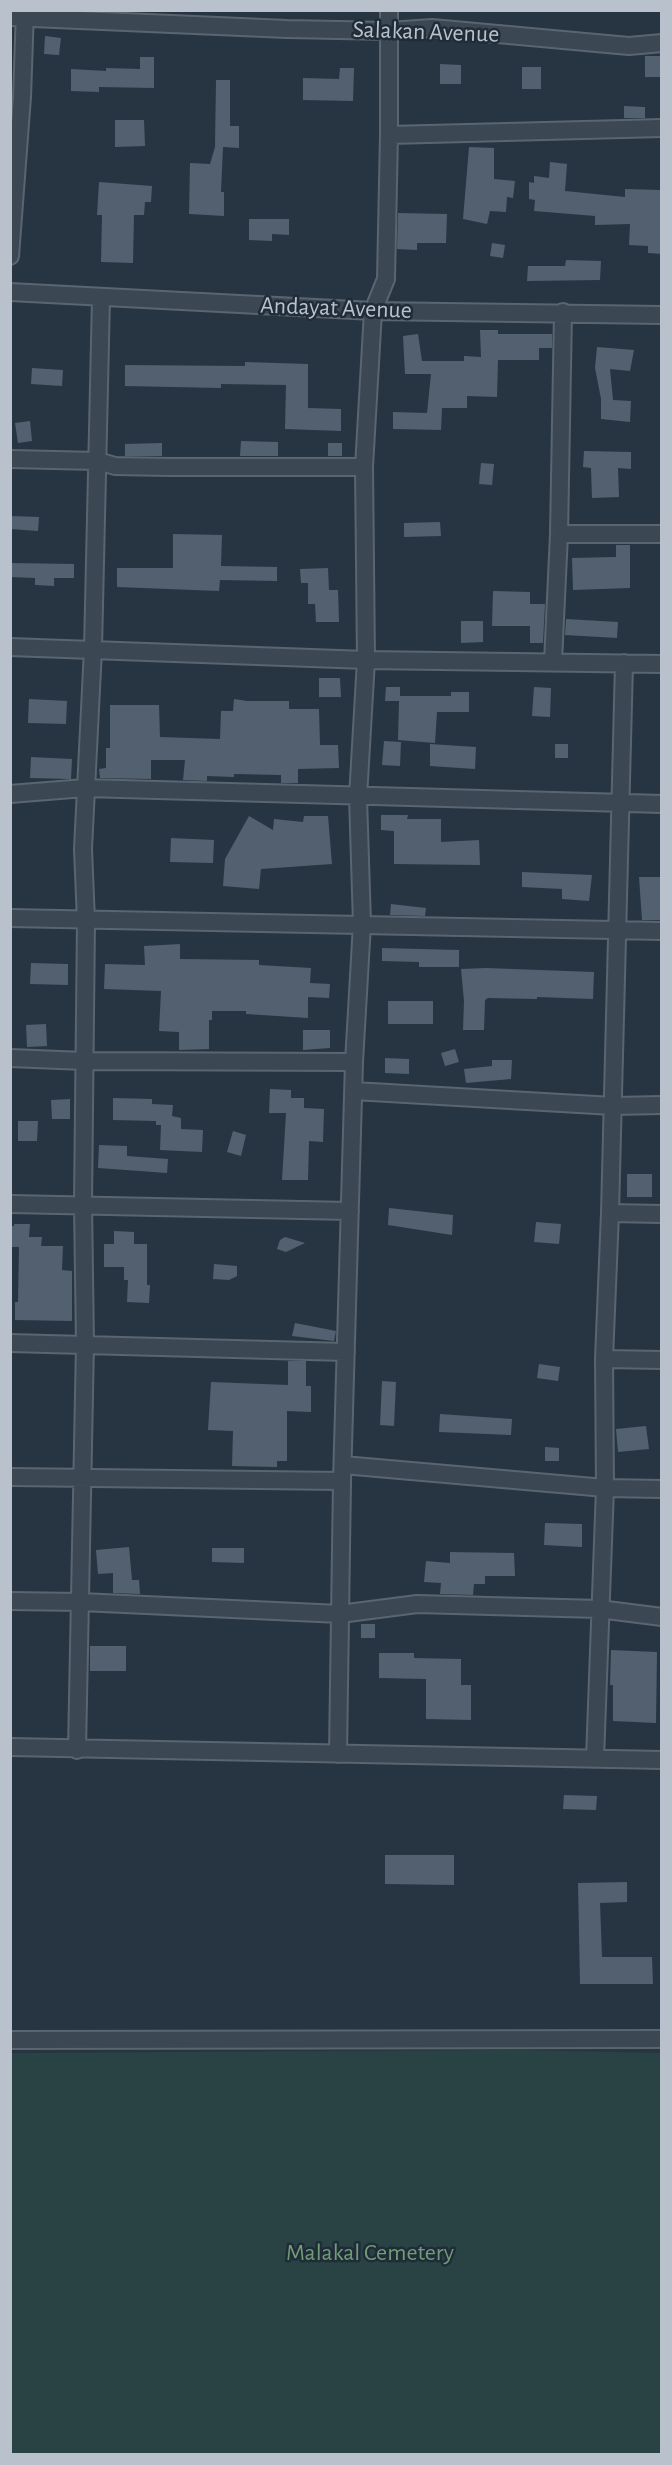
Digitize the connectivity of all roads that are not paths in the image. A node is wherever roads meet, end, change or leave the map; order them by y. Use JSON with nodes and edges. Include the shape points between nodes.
{"nodes":[{"id":1,"x":389,"y":10,"type":"edge"},
{"id":2,"x":20,"y":15,"type":"edge"},
{"id":3,"x":389,"y":31,"type":"junction"},
{"id":4,"x":662,"y":43,"type":"edge"},
{"id":5,"x":16,"y":97,"type":"edge"},
{"id":6,"x":662,"y":128,"type":"edge"},
{"id":7,"x":389,"y":135,"type":"junction"},
{"id":8,"x":10,"y":256,"type":"edge"},
{"id":9,"x":10,"y":292,"type":"edge"},
{"id":10,"x":101,"y":298,"type":"junction"},
{"id":11,"x":373,"y":312,"type":"junction"},
{"id":12,"x":562,"y":312,"type":"junction"},
{"id":13,"x":662,"y":315,"type":"edge"},
{"id":14,"x":10,"y":459,"type":"edge"},
{"id":15,"x":98,"y":461,"type":"junction"},
{"id":16,"x":364,"y":467,"type":"junction"},
{"id":17,"x":559,"y":534,"type":"junction"},
{"id":18,"x":662,"y":534,"type":"edge"},
{"id":19,"x":10,"y":647,"type":"edge"},
{"id":20,"x":93,"y":649,"type":"junction"},
{"id":21,"x":366,"y":660,"type":"junction"},
{"id":22,"x":553,"y":662,"type":"junction"},
{"id":23,"x":624,"y":663,"type":"junction"},
{"id":24,"x":662,"y":664,"type":"edge"},
{"id":25,"x":85,"y":788,"type":"junction"},
{"id":26,"x":10,"y":794,"type":"edge"},
{"id":27,"x":358,"y":797,"type":"junction"},
{"id":28,"x":621,"y":803,"type":"junction"},
{"id":29,"x":662,"y":804,"type":"edge"},
{"id":30,"x":10,"y":918,"type":"edge"},
{"id":31,"x":86,"y":921,"type":"junction"},
{"id":32,"x":362,"y":924,"type":"junction"},
{"id":33,"x":617,"y":929,"type":"junction"},
{"id":34,"x":662,"y":931,"type":"edge"},
{"id":35,"x":10,"y":1058,"type":"edge"},
{"id":36,"x":84,"y":1061,"type":"junction"},
{"id":37,"x":354,"y":1062,"type":"junction"},
{"id":38,"x":354,"y":1091,"type":"junction"},
{"id":39,"x":662,"y":1104,"type":"edge"},
{"id":40,"x":613,"y":1106,"type":"junction"},
{"id":41,"x":10,"y":1204,"type":"edge"},
{"id":42,"x":83,"y":1204,"type":"junction"},
{"id":43,"x":350,"y":1211,"type":"junction"},
{"id":44,"x":610,"y":1213,"type":"junction"},
{"id":45,"x":662,"y":1214,"type":"edge"},
{"id":46,"x":10,"y":1343,"type":"edge"},
{"id":47,"x":85,"y":1344,"type":"junction"},
{"id":48,"x":346,"y":1352,"type":"junction"},
{"id":49,"x":604,"y":1359,"type":"junction"},
{"id":50,"x":662,"y":1360,"type":"edge"},
{"id":51,"x":342,"y":1473,"type":"junction"},
{"id":52,"x":10,"y":1477,"type":"edge"},
{"id":53,"x":83,"y":1479,"type":"junction"},
{"id":54,"x":605,"y":1488,"type":"junction"},
{"id":55,"x":662,"y":1489,"type":"edge"},
{"id":56,"x":10,"y":1601,"type":"edge"},
{"id":57,"x":81,"y":1602,"type":"junction"},
{"id":58,"x":599,"y":1609,"type":"junction"},
{"id":59,"x":340,"y":1614,"type":"junction"},
{"id":60,"x":662,"y":1617,"type":"edge"},
{"id":61,"x":10,"y":1747,"type":"edge"},
{"id":62,"x":77,"y":1750,"type":"junction"},
{"id":63,"x":338,"y":1754,"type":"junction"},
{"id":64,"x":595,"y":1759,"type":"junction"},
{"id":65,"x":662,"y":1760,"type":"edge"},
{"id":66,"x":662,"y":2039,"type":"edge"},
{"id":67,"x":10,"y":2040,"type":"edge"}],
"edges":[{"from":1,"to":3,"type":"street"},
{"from":2,"to":3,"type":"street","name":"Salakan Avenue"},
{"from":2,"to":5,"type":"street"},
{"from":3,"to":4,"type":"street","name":"Salakan Avenue","via":[[432,28],[629,46]]},
{"from":3,"to":7,"type":"street"},
{"from":5,"to":8,"type":"street"},
{"from":6,"to":7,"type":"street"},
{"from":7,"to":11,"type":"street","via":[[386,279]]},
{"from":9,"to":10,"type":"street","name":"Andayat Avenue"},
{"from":10,"to":11,"type":"street","name":"Andayat Avenue"},
{"from":10,"to":15,"type":"street"},
{"from":11,"to":12,"type":"street","name":"Andayat Avenue"},
{"from":11,"to":16,"type":"street"},
{"from":12,"to":13,"type":"street","name":"Andayat Avenue"},
{"from":12,"to":17,"type":"street"},
{"from":14,"to":15,"type":"street"},
{"from":15,"to":16,"type":"street","via":[[115,466],[158,467]]},
{"from":15,"to":20,"type":"street"},
{"from":16,"to":21,"type":"street"},
{"from":17,"to":18,"type":"street"},
{"from":17,"to":22,"type":"street"},
{"from":19,"to":20,"type":"street"},
{"from":20,"to":21,"type":"street"},
{"from":20,"to":25,"type":"street"},
{"from":21,"to":22,"type":"street"},
{"from":21,"to":27,"type":"street"},
{"from":22,"to":23,"type":"street"},
{"from":23,"to":24,"type":"street"},
{"from":23,"to":28,"type":"street"},
{"from":25,"to":26,"type":"street"},
{"from":25,"to":27,"type":"street"},
{"from":25,"to":31,"type":"street","via":[[82,849]]},
{"from":27,"to":28,"type":"street"},
{"from":27,"to":32,"type":"street"},
{"from":28,"to":29,"type":"street"},
{"from":28,"to":33,"type":"street"},
{"from":30,"to":31,"type":"street"},
{"from":31,"to":32,"type":"street"},
{"from":31,"to":36,"type":"street"},
{"from":32,"to":33,"type":"street"},
{"from":32,"to":37,"type":"street"},
{"from":33,"to":34,"type":"street"},
{"from":33,"to":40,"type":"street"},
{"from":35,"to":36,"type":"street"},
{"from":36,"to":37,"type":"street"},
{"from":36,"to":42,"type":"street"},
{"from":37,"to":38,"type":"street"},
{"from":38,"to":40,"type":"street"},
{"from":38,"to":43,"type":"street"},
{"from":39,"to":40,"type":"street"},
{"from":40,"to":44,"type":"street"},
{"from":41,"to":42,"type":"street"},
{"from":42,"to":43,"type":"street"},
{"from":42,"to":47,"type":"street"},
{"from":43,"to":48,"type":"street"},
{"from":44,"to":45,"type":"street"},
{"from":44,"to":49,"type":"street"},
{"from":46,"to":47,"type":"street"},
{"from":47,"to":48,"type":"street"},
{"from":47,"to":53,"type":"street"},
{"from":48,"to":51,"type":"street"},
{"from":49,"to":50,"type":"street"},
{"from":49,"to":54,"type":"street"},
{"from":51,"to":53,"type":"street"},
{"from":51,"to":54,"type":"street"},
{"from":51,"to":59,"type":"street"},
{"from":52,"to":53,"type":"street"},
{"from":53,"to":57,"type":"street"},
{"from":54,"to":55,"type":"street"},
{"from":54,"to":58,"type":"street"},
{"from":56,"to":57,"type":"street"},
{"from":57,"to":59,"type":"street"},
{"from":57,"to":62,"type":"street"},
{"from":58,"to":59,"type":"street","via":[[417,1604]]},
{"from":58,"to":60,"type":"street"},
{"from":58,"to":64,"type":"street"},
{"from":59,"to":63,"type":"street"},
{"from":61,"to":62,"type":"street"},
{"from":62,"to":63,"type":"street"},
{"from":63,"to":64,"type":"street"},
{"from":64,"to":65,"type":"street"},
{"from":66,"to":67,"type":"street"}]}
